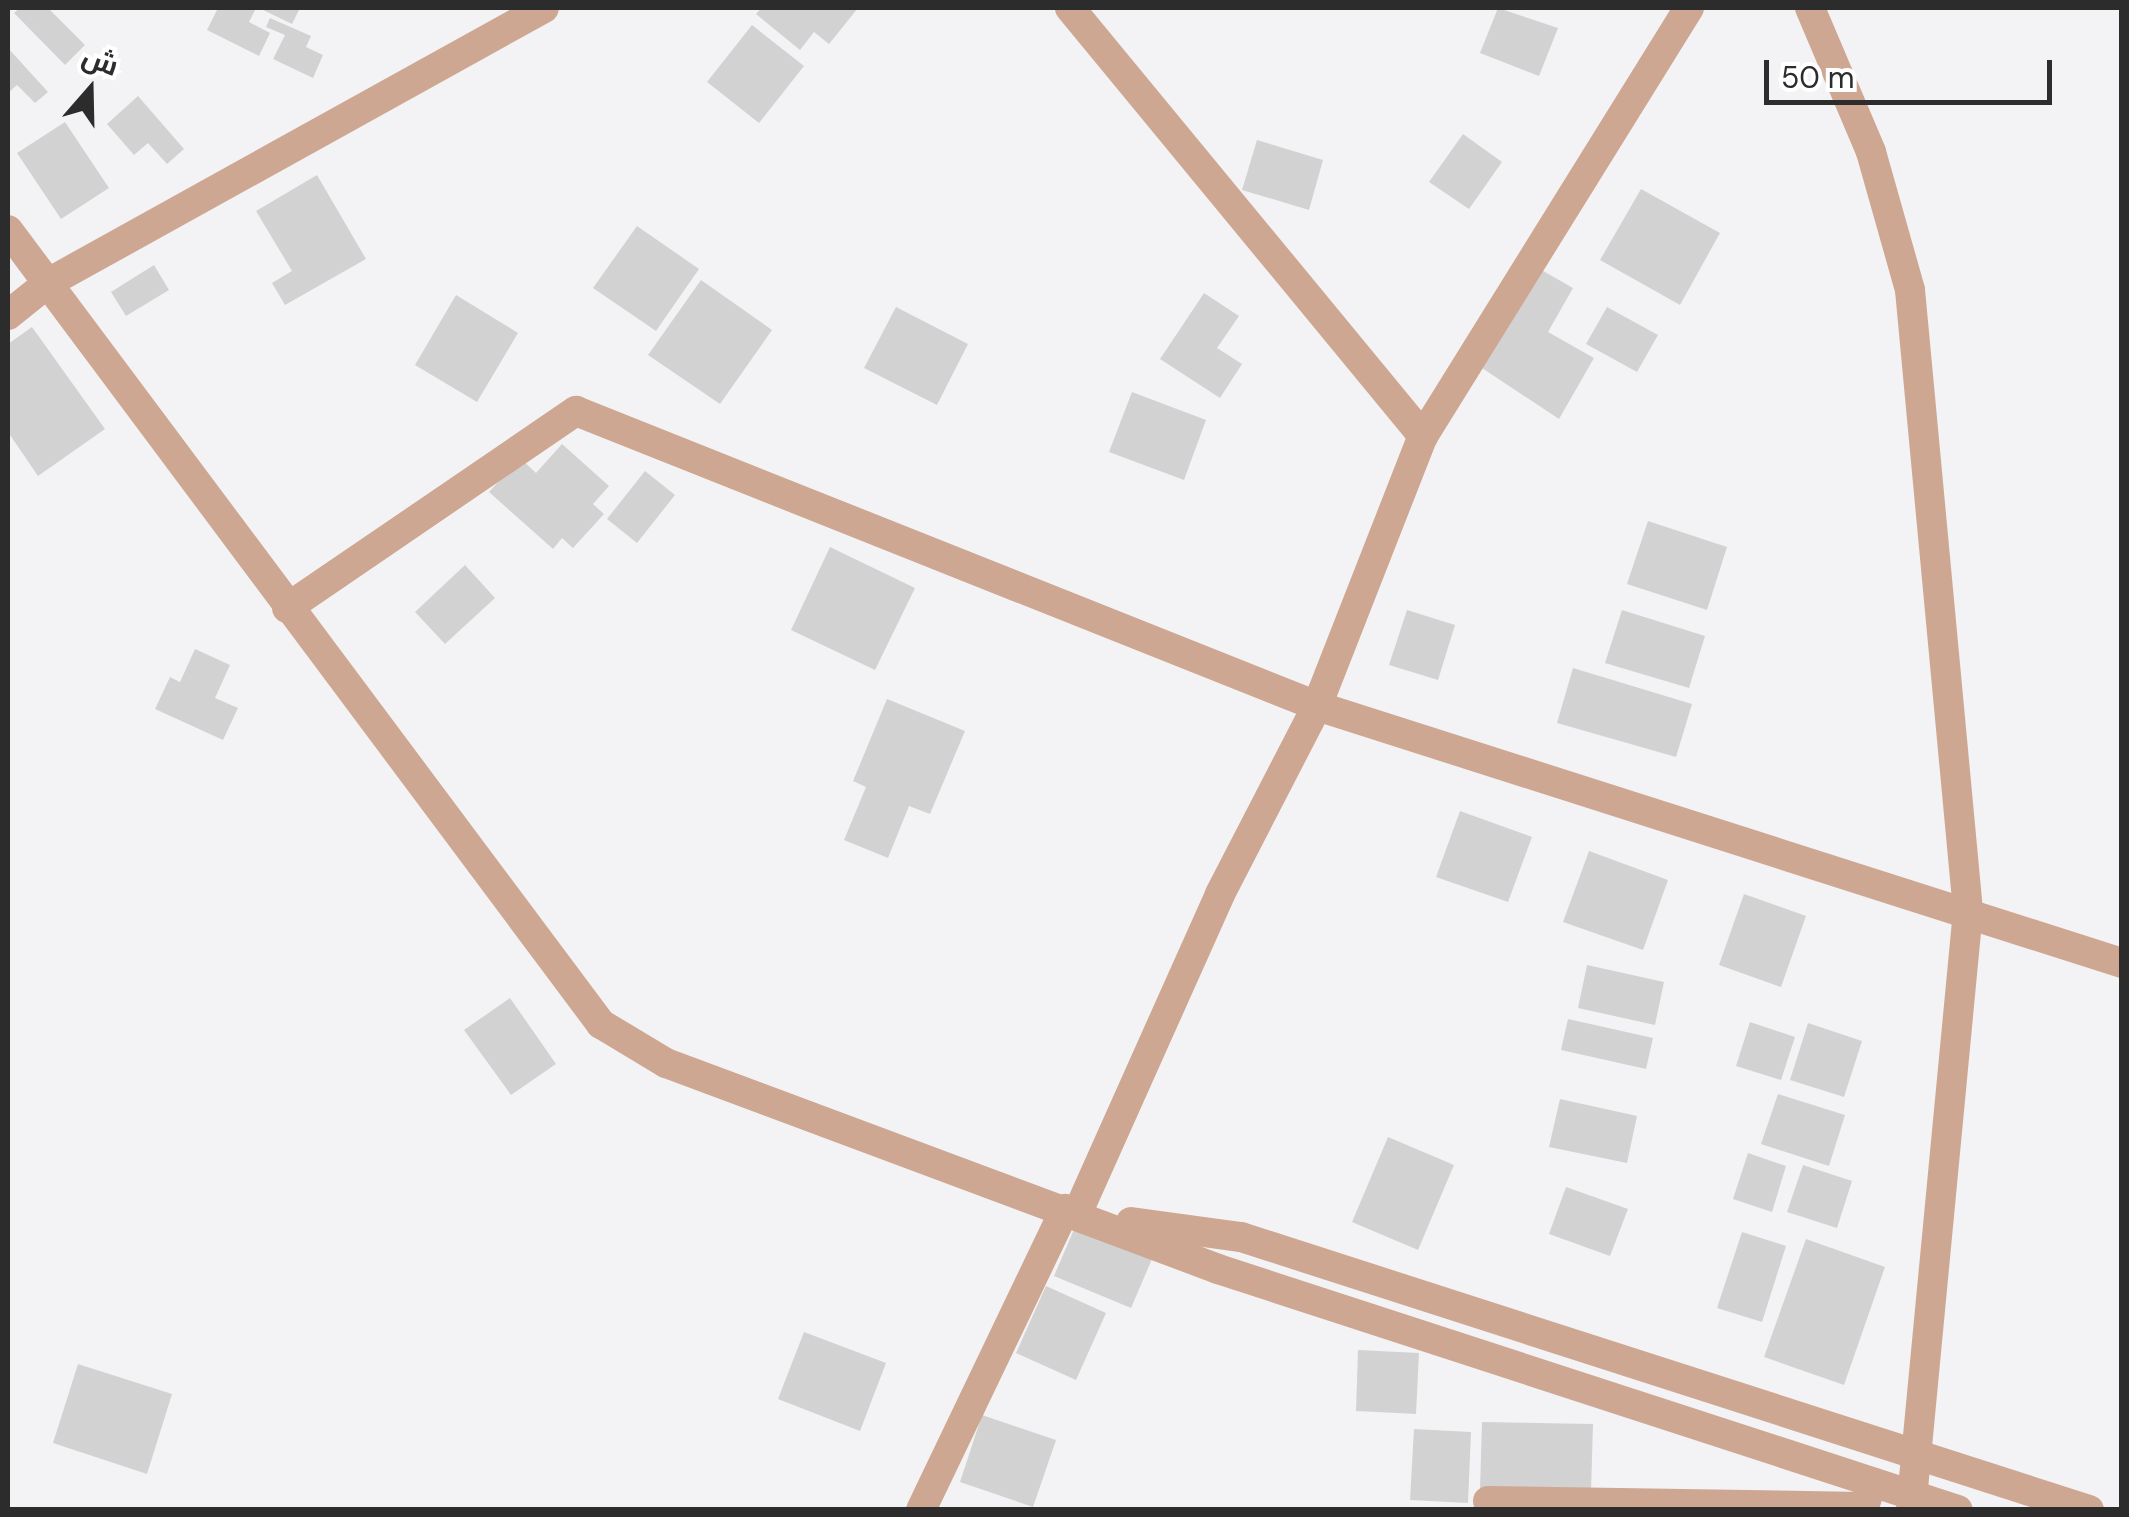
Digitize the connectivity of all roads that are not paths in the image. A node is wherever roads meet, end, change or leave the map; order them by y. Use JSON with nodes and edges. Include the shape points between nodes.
{"nodes":[{"id":1,"x":544,"y":8,"type":"edge"},
{"id":2,"x":1070,"y":8,"type":"edge"},
{"id":3,"x":1689,"y":8,"type":"edge"},
{"id":4,"x":1810,"y":8,"type":"edge"},
{"id":5,"x":8,"y":230,"type":"edge"},
{"id":6,"x":48,"y":283,"type":"junction"},
{"id":7,"x":8,"y":316,"type":"edge"},
{"id":8,"x":1423,"y":436,"type":"junction"},
{"id":9,"x":287,"y":608,"type":"junction"},
{"id":10,"x":1318,"y":706,"type":"junction"},
{"id":11,"x":1968,"y":911,"type":"junction"},
{"id":12,"x":2122,"y":964,"type":"edge"},
{"id":13,"x":1071,"y":1212,"type":"junction"},
{"id":14,"x":1920,"y":1455,"type":"junction"},
{"id":15,"x":1872,"y":1482,"type":"junction"},
{"id":16,"x":1488,"y":1501,"type":"dead end"},
{"id":17,"x":1912,"y":1502,"type":"edge"},
{"id":18,"x":922,"y":1510,"type":"edge"},
{"id":19,"x":1958,"y":1510,"type":"edge"},
{"id":20,"x":2089,"y":1510,"type":"edge"}],
"edges":[{"from":1,"to":6,"type":"street"},
{"from":2,"to":8,"type":"street"},
{"from":3,"to":8,"type":"street"},
{"from":4,"to":11,"type":"street","via":[[1871,152],[1910,290]]},
{"from":5,"to":6,"type":"street"},
{"from":6,"to":7,"type":"street"},
{"from":6,"to":9,"type":"street"},
{"from":8,"to":10,"type":"street"},
{"from":9,"to":10,"type":"street","via":[[576,411]]},
{"from":9,"to":13,"type":"street","via":[[601,1024],[666,1063]]},
{"from":10,"to":11,"type":"street"},
{"from":10,"to":13,"type":"street","via":[[1220,894]]},
{"from":11,"to":12,"type":"street"},
{"from":11,"to":14,"type":"street"},
{"from":13,"to":14,"type":"street","via":[[1241,1238]]},
{"from":13,"to":15,"type":"street","via":[[1218,1269]]},
{"from":13,"to":18,"type":"street"},
{"from":14,"to":17,"type":"street"},
{"from":14,"to":20,"type":"street"},
{"from":15,"to":16,"type":"street","via":[[1864,1507]]},
{"from":15,"to":17,"type":"street"},
{"from":17,"to":19,"type":"street"}]}
